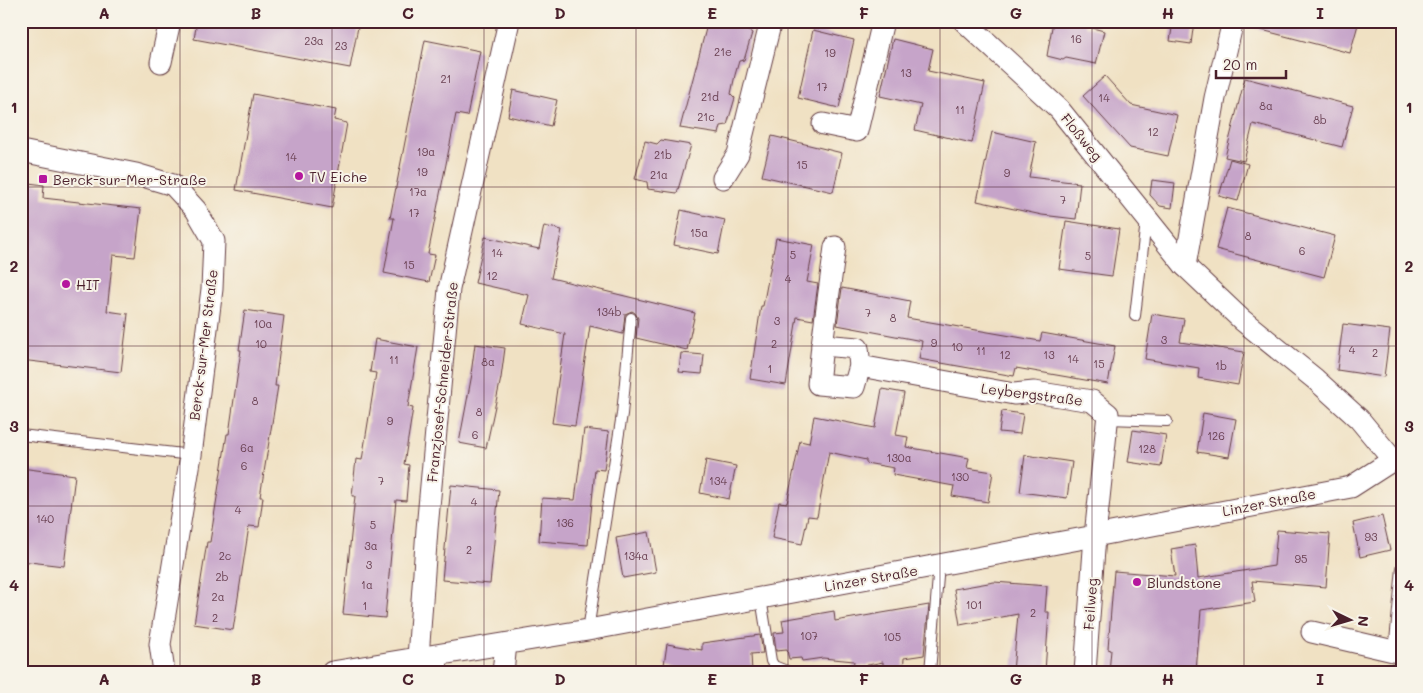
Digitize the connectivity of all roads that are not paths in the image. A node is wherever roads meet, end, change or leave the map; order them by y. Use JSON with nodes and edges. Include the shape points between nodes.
{"nodes":[{"id":1,"x":170,"y":21,"type":"edge"},
{"id":2,"x":510,"y":21,"type":"edge"},
{"id":3,"x":771,"y":21,"type":"edge"},
{"id":4,"x":884,"y":21,"type":"edge"},
{"id":5,"x":964,"y":21,"type":"edge"},
{"id":6,"x":1233,"y":21,"type":"edge"},
{"id":7,"x":161,"y":62,"type":"dead end"},
{"id":8,"x":823,"y":124,"type":"dead end"},
{"id":9,"x":21,"y":151,"type":"edge"},
{"id":10,"x":723,"y":178,"type":"dead end"},
{"id":11,"x":1146,"y":217,"type":"junction"},
{"id":12,"x":835,"y":247,"type":"dead end"},
{"id":13,"x":1184,"y":266,"type":"junction"},
{"id":14,"x":1135,"y":316,"type":"dead end"},
{"id":15,"x":631,"y":318,"type":"dead end"},
{"id":16,"x":822,"y":345,"type":"junction"},
{"id":17,"x":860,"y":366,"type":"junction"},
{"id":18,"x":1108,"y":419,"type":"junction"},
{"id":19,"x":1167,"y":421,"type":"dead end"},
{"id":20,"x":21,"y":435,"type":"edge"},
{"id":21,"x":191,"y":454,"type":"junction"},
{"id":22,"x":1397,"y":460,"type":"edge"},
{"id":23,"x":1095,"y":536,"type":"junction"},
{"id":24,"x":939,"y":565,"type":"junction"},
{"id":25,"x":1402,"y":568,"type":"edge"},
{"id":26,"x":762,"y":598,"type":"junction"},
{"id":27,"x":588,"y":630,"type":"junction"},
{"id":28,"x":1312,"y":632,"type":"dead end"},
{"id":29,"x":506,"y":644,"type":"junction"},
{"id":30,"x":1398,"y":653,"type":"edge"},
{"id":31,"x":418,"y":658,"type":"junction"},
{"id":32,"x":442,"y":663,"type":"edge"},
{"id":33,"x":774,"y":669,"type":"edge"},
{"id":34,"x":164,"y":672,"type":"edge"},
{"id":35,"x":332,"y":672,"type":"edge"},
{"id":36,"x":503,"y":672,"type":"edge"},
{"id":37,"x":789,"y":672,"type":"edge"},
{"id":38,"x":930,"y":672,"type":"edge"},
{"id":39,"x":1085,"y":672,"type":"edge"}],
"edges":[{"from":1,"to":7,"type":"street"},
{"from":2,"to":31,"type":"street","name":"Franzjosef-Schneider-Straße","via":[[450,289]]},
{"from":3,"to":10,"type":"street","via":[[738,154]]},
{"from":4,"to":8,"type":"street","via":[[856,131]]},
{"from":5,"to":11,"type":"street","name":"Floßweg","via":[[1060,110]]},
{"from":6,"to":13,"type":"street"},
{"from":9,"to":21,"type":"street","name":"Berck-sur-Mer Straße","via":[[136,174],[173,185],[196,210],[214,241],[212,289]]},
{"from":11,"to":13,"type":"street","name":"Floßweg"},
{"from":11,"to":14,"type":"lane"},
{"from":12,"to":16,"type":"street"},
{"from":13,"to":22,"type":"street","name":"Floßweg","via":[[1359,419]]},
{"from":15,"to":27,"type":"lane","via":[[622,414]]},
{"from":16,"to":17,"type":"street","via":[[858,348]]},
{"from":16,"to":17,"type":"street","via":[[818,384],[854,387]]},
{"from":17,"to":18,"type":"street","name":"Leybergstraße","via":[[1014,394],[1034,392],[1092,401],[1108,414]]},
{"from":18,"to":19,"type":"lane"},
{"from":18,"to":23,"type":"street"},
{"from":20,"to":21,"type":"lane"},
{"from":21,"to":34,"type":"street","name":"Berck-sur-Mer Straße","via":[[160,644]]},
{"from":22,"to":23,"type":"street","name":"Linzer Straße","via":[[1351,486]]},
{"from":23,"to":24,"type":"street","name":"Linzer Straße"},
{"from":23,"to":39,"type":"street","name":"Feilweg"},
{"from":24,"to":26,"type":"street","name":"Linzer Straße"},
{"from":24,"to":38,"type":"lane"},
{"from":25,"to":30,"type":"lane"},
{"from":26,"to":27,"type":"street","name":"Linzer Straße"},
{"from":26,"to":33,"type":"lane"},
{"from":27,"to":29,"type":"street","name":"Linzer Straße"},
{"from":28,"to":30,"type":"street"},
{"from":29,"to":32,"type":"street","name":"Linzer Straße"},
{"from":29,"to":36,"type":"street"},
{"from":31,"to":32,"type":"street","name":"Linzer Straße"},
{"from":31,"to":35,"type":"street","name":"Linzer Straße"},
{"from":33,"to":37,"type":"lane"}]}
